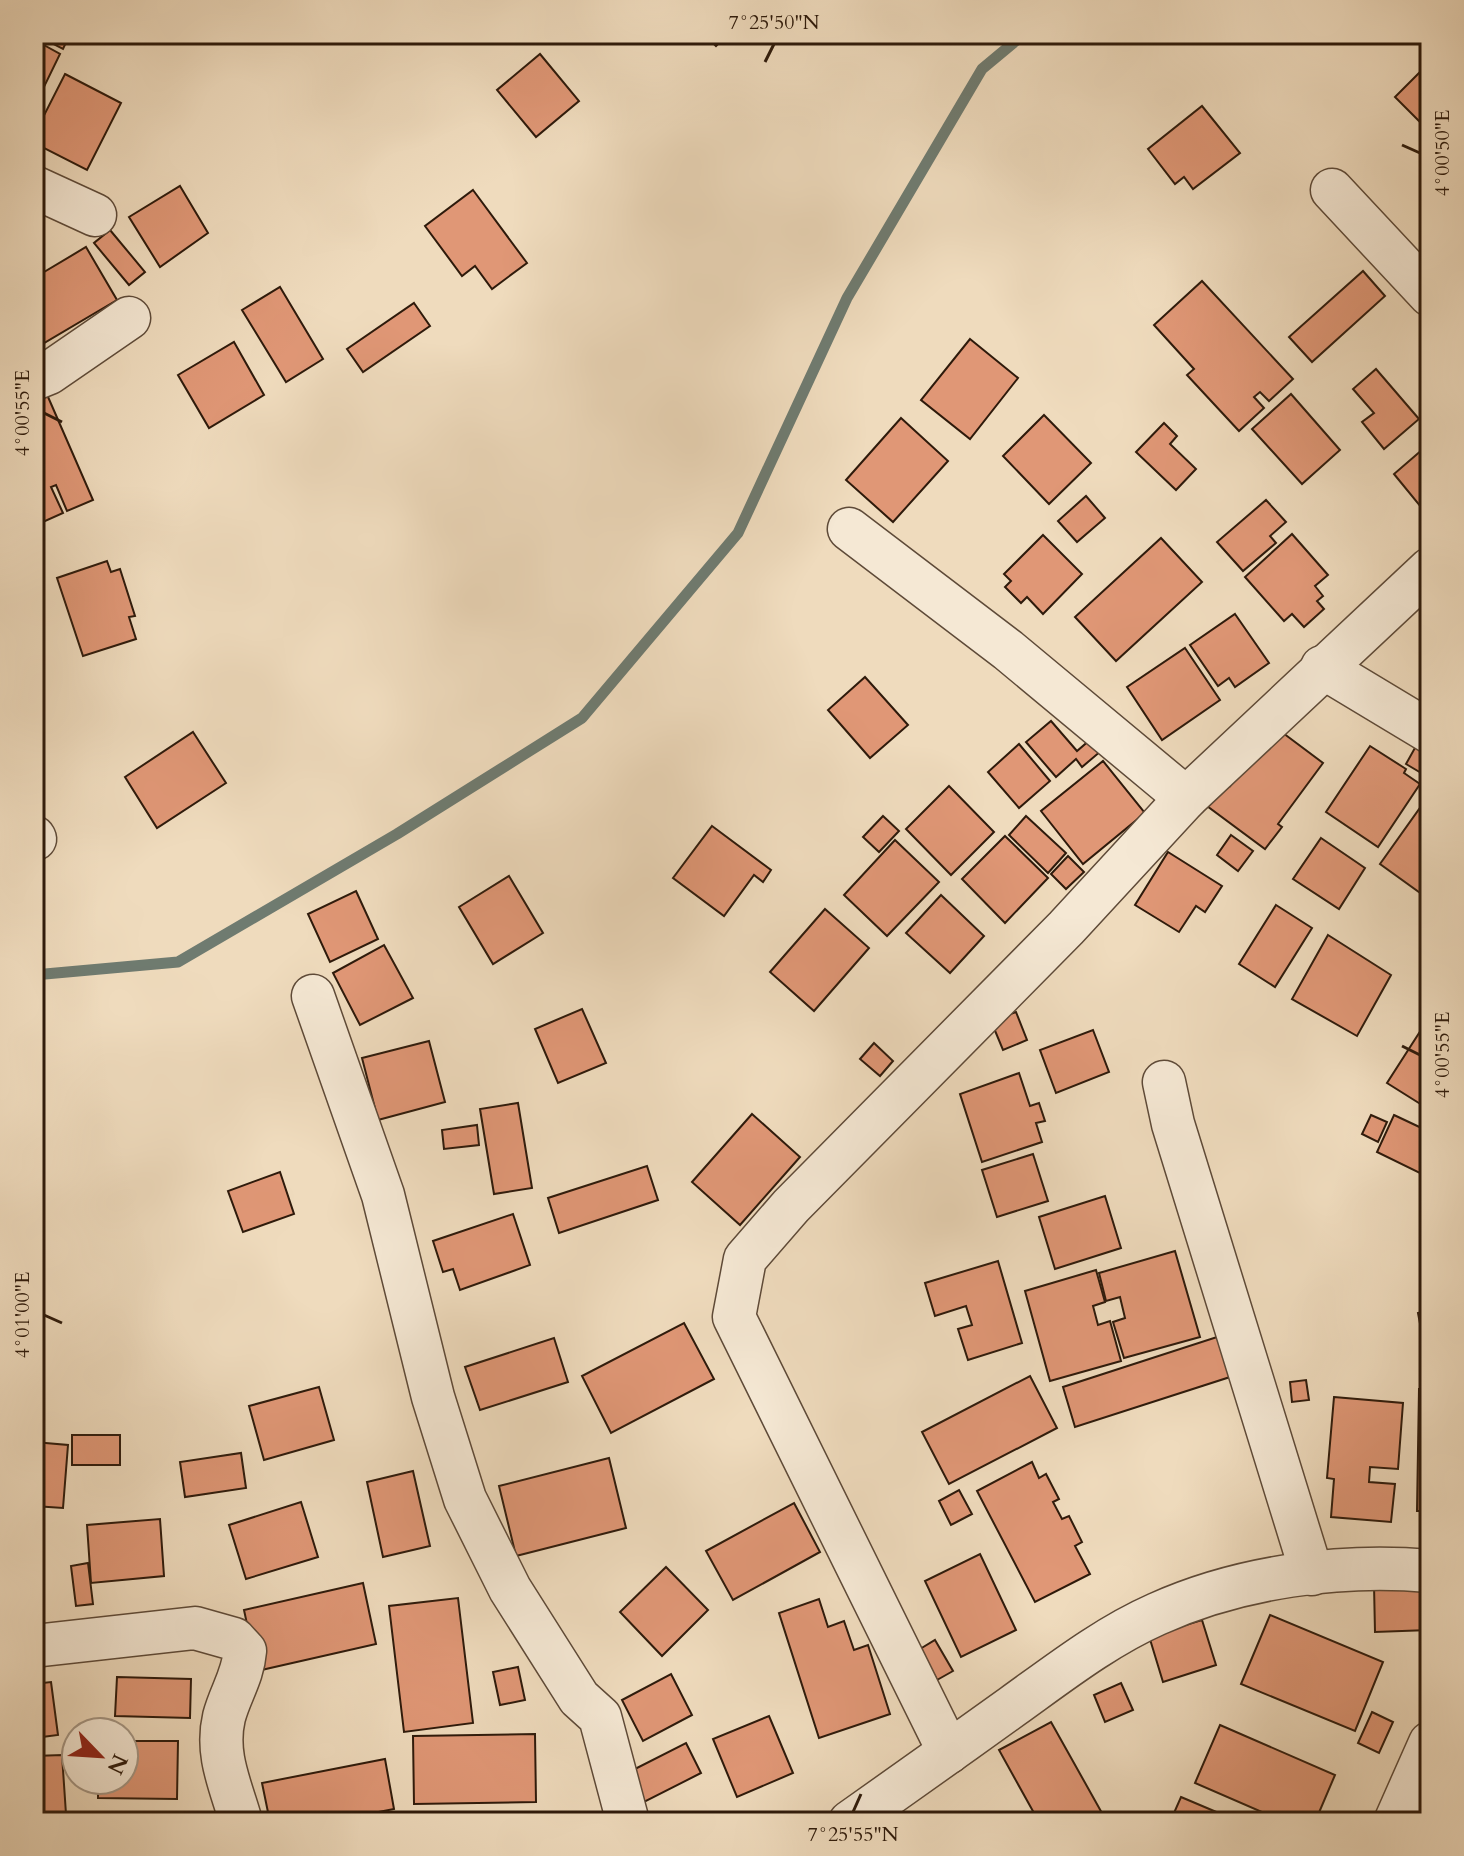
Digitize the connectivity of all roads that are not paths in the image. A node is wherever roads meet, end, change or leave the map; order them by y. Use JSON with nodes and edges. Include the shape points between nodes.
{"nodes":[{"id":1,"x":34,"y":187,"type":"edge"},
{"id":2,"x":1332,"y":190,"type":"dead end"},
{"id":3,"x":95,"y":215,"type":"dead end"},
{"id":4,"x":1430,"y":295,"type":"edge"},
{"id":5,"x":129,"y":318,"type":"dead end"},
{"id":6,"x":34,"y":379,"type":"edge"},
{"id":7,"x":849,"y":529,"type":"dead end"},
{"id":8,"x":1430,"y":569,"type":"edge"},
{"id":9,"x":1322,"y":667,"type":"junction"},
{"id":10,"x":1430,"y":732,"type":"edge"},
{"id":11,"x":1186,"y":798,"type":"junction"},
{"id":12,"x":313,"y":996,"type":"dead end"},
{"id":13,"x":1164,"y":1082,"type":"dead end"},
{"id":14,"x":1430,"y":1571,"type":"edge"},
{"id":15,"x":1312,"y":1574,"type":"junction"},
{"id":16,"x":34,"y":1646,"type":"edge"},
{"id":17,"x":1430,"y":1743,"type":"edge"},
{"id":18,"x":949,"y":1752,"type":"junction"},
{"id":19,"x":241,"y":1822,"type":"edge"},
{"id":20,"x":628,"y":1822,"type":"edge"},
{"id":21,"x":850,"y":1822,"type":"edge"},
{"id":22,"x":1395,"y":1822,"type":"edge"}],
"edges":[{"from":1,"to":3,"type":"street"},
{"from":2,"to":4,"type":"street"},
{"from":5,"to":6,"type":"street"},
{"from":7,"to":11,"type":"street","via":[[1008,650]]},
{"from":8,"to":9,"type":"street"},
{"from":9,"to":10,"type":"street"},
{"from":9,"to":11,"type":"street"},
{"from":11,"to":18,"type":"street","via":[[745,1259],[734,1317]]},
{"from":12,"to":20,"type":"street","via":[[383,1195],[433,1397],[465,1499],[510,1589],[579,1698],[600,1717]]},
{"from":13,"to":15,"type":"street"},
{"from":14,"to":15,"type":"street"},
{"from":15,"to":18,"type":"street","via":[[1239,1585],[1157,1614],[1087,1652]]},
{"from":16,"to":19,"type":"street","via":[[195,1628],[234,1639],[245,1651],[244,1669],[224,1716],[220,1754]]},
{"from":17,"to":22,"type":"street"},
{"from":18,"to":21,"type":"street"}]}
